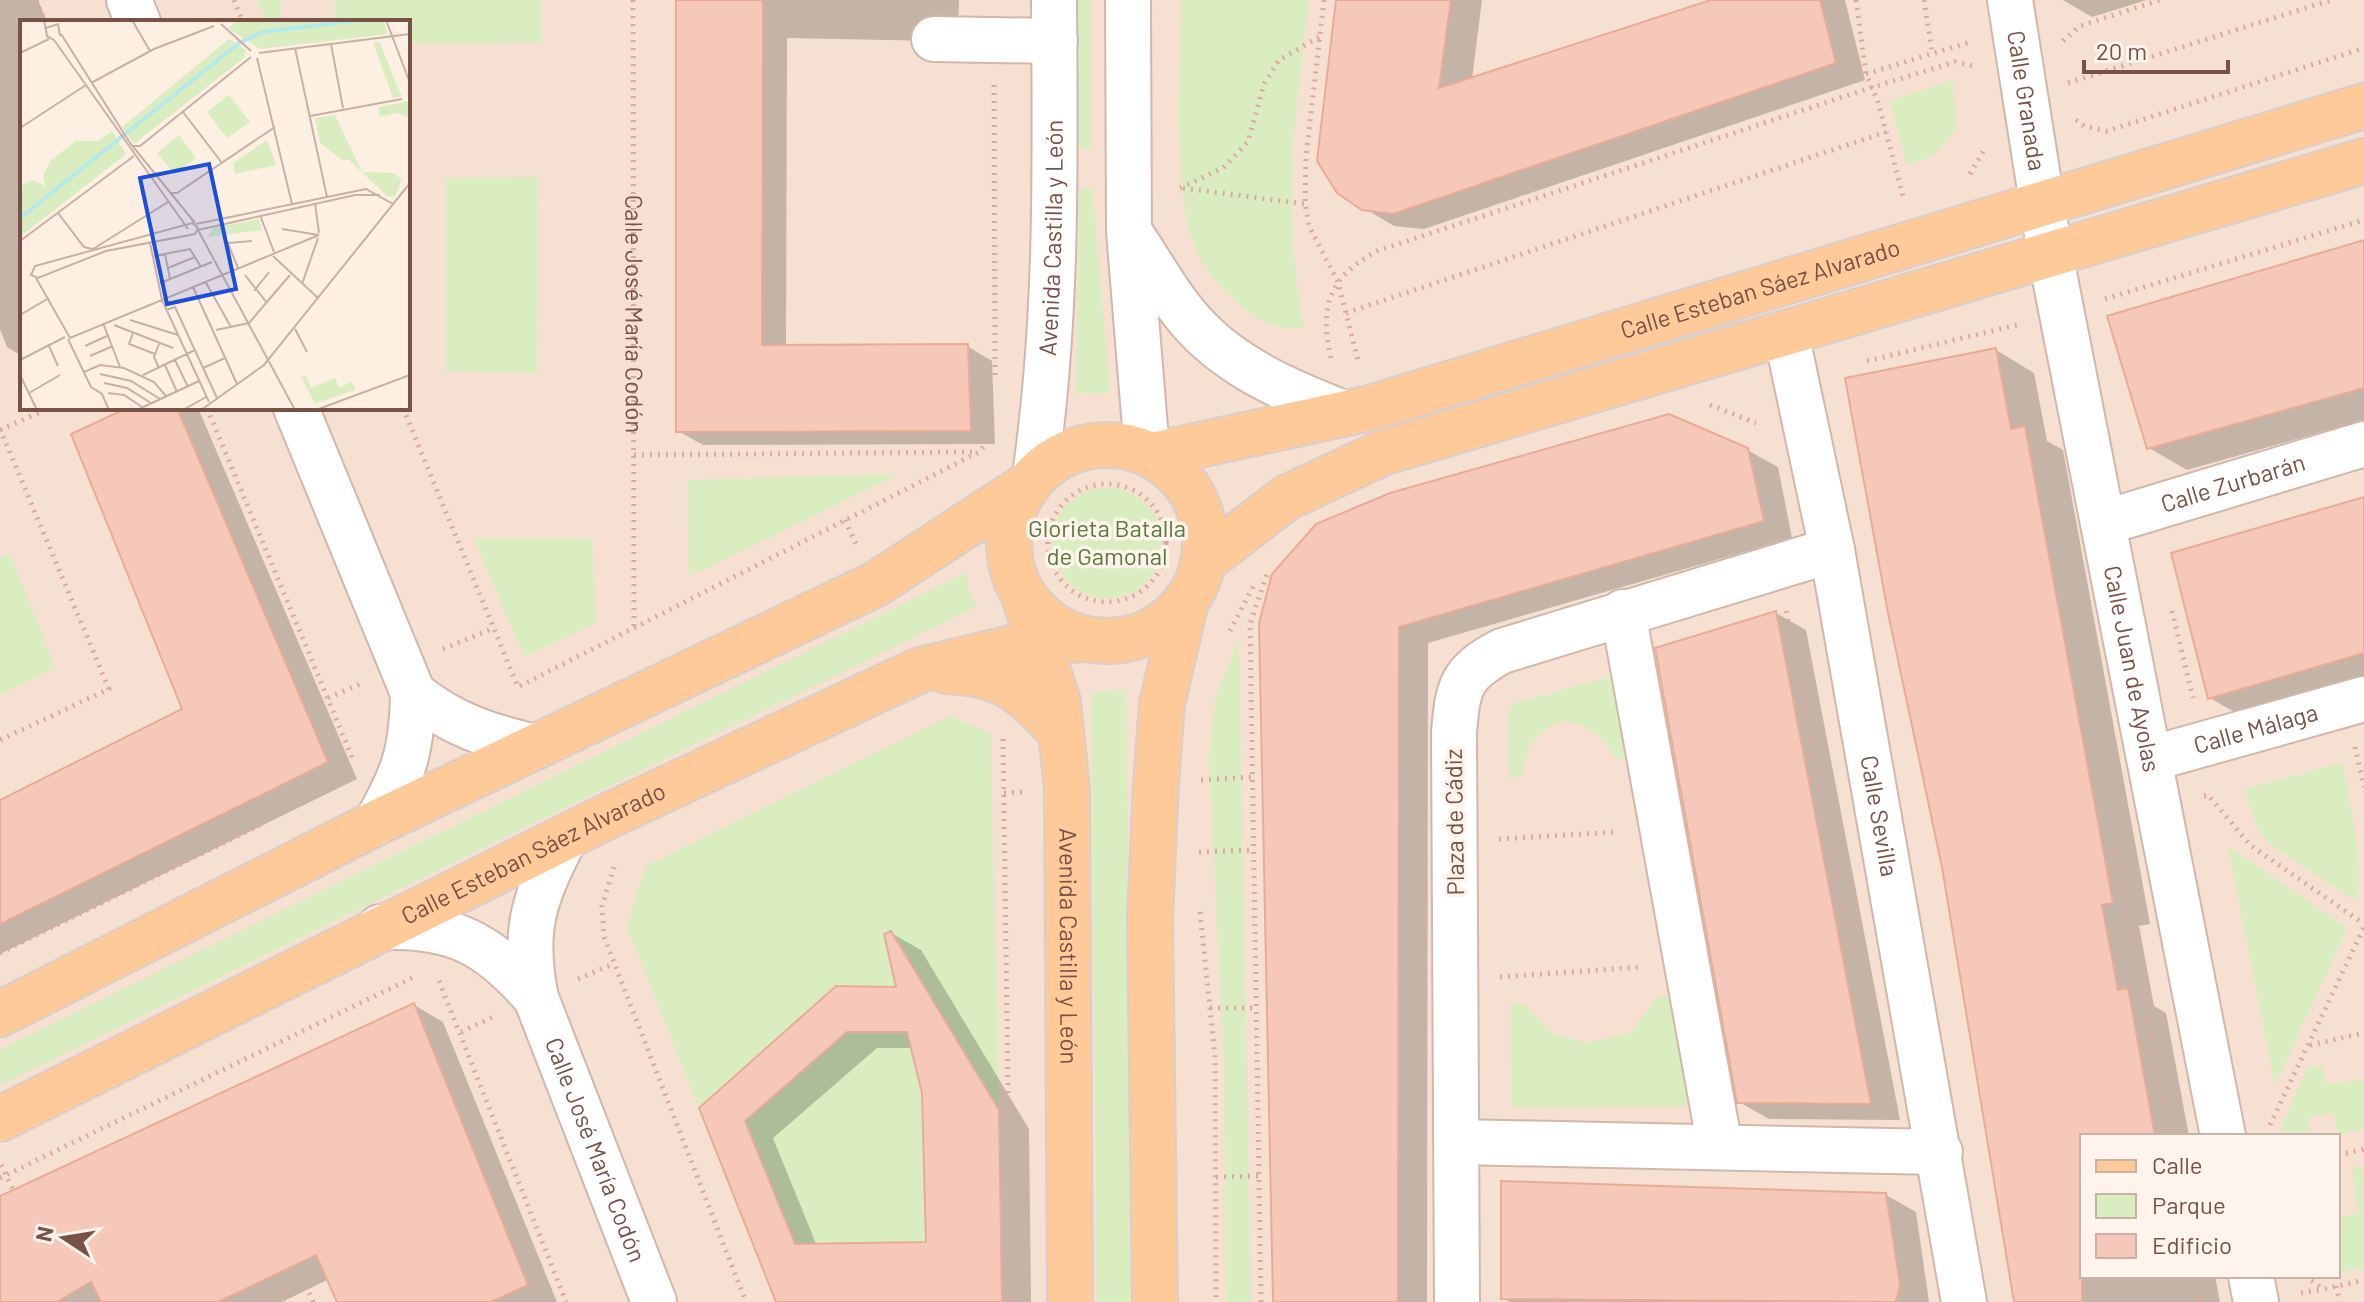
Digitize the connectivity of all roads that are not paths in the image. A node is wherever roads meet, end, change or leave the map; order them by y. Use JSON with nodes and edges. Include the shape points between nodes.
{"nodes":[{"id":1,"x":129,"y":0,"type":"edge"},
{"id":2,"x":1128,"y":0,"type":"edge"},
{"id":3,"x":2010,"y":0,"type":"edge"},
{"id":4,"x":137,"y":20,"type":"edge"},
{"id":5,"x":1055,"y":21,"type":"edge"},
{"id":6,"x":934,"y":39,"type":"dead end"},
{"id":7,"x":2364,"y":106,"type":"edge"},
{"id":8,"x":2364,"y":161,"type":"edge"},
{"id":9,"x":2042,"y":202,"type":"junction"},
{"id":10,"x":1129,"y":231,"type":"junction"},
{"id":11,"x":2050,"y":253,"type":"junction"},
{"id":12,"x":1786,"y":333,"type":"junction"},
{"id":13,"x":1339,"y":392,"type":"junction"},
{"id":14,"x":297,"y":410,"type":"edge"},
{"id":15,"x":2364,"y":444,"type":"edge"},
{"id":16,"x":1150,"y":454,"type":"junction"},
{"id":17,"x":1041,"y":489,"type":"junction"},
{"id":18,"x":2103,"y":523,"type":"junction"},
{"id":19,"x":1832,"y":550,"type":"junction"},
{"id":20,"x":1203,"y":562,"type":"junction"},
{"id":21,"x":1024,"y":596,"type":"junction"},
{"id":22,"x":1186,"y":601,"type":"junction"},
{"id":23,"x":1623,"y":612,"type":"junction"},
{"id":24,"x":1086,"y":639,"type":"junction"},
{"id":25,"x":1041,"y":641,"type":"junction"},
{"id":26,"x":920,"y":670,"type":"junction"},
{"id":27,"x":413,"y":693,"type":"junction"},
{"id":28,"x":2364,"y":699,"type":"edge"},
{"id":29,"x":1061,"y":733,"type":"junction"},
{"id":30,"x":535,"y":747,"type":"junction"},
{"id":31,"x":2150,"y":759,"type":"junction"},
{"id":32,"x":376,"y":823,"type":"junction"},
{"id":33,"x":565,"y":838,"type":"junction"},
{"id":34,"x":380,"y":927,"type":"junction"},
{"id":35,"x":536,"y":998,"type":"junction"},
{"id":36,"x":0,"y":1014,"type":"edge"},
{"id":37,"x":0,"y":1119,"type":"edge"},
{"id":38,"x":2223,"y":1134,"type":"edge"},
{"id":39,"x":1458,"y":1142,"type":"junction"},
{"id":40,"x":1720,"y":1147,"type":"junction"},
{"id":41,"x":1940,"y":1152,"type":"junction"},
{"id":42,"x":2251,"y":1278,"type":"edge"},
{"id":43,"x":654,"y":1302,"type":"edge"},
{"id":44,"x":1070,"y":1302,"type":"edge"},
{"id":45,"x":1155,"y":1302,"type":"edge"},
{"id":46,"x":1457,"y":1302,"type":"edge"},
{"id":47,"x":1964,"y":1302,"type":"edge"},
{"id":48,"x":2256,"y":1302,"type":"edge"}],
"edges":[{"from":1,"to":4,"type":"street"},
{"from":2,"to":10,"type":"street"},
{"from":3,"to":9,"type":"street","name":"Calle Granada"},
{"from":5,"to":6,"type":"street","via":[[994,41]]},
{"from":5,"to":17,"type":"street","name":"Avenida Castilla y León","via":[[1056,204]]},
{"from":7,"to":9,"type":"main road","name":"Calle Esteban Sáez Alvarado"},
{"from":8,"to":11,"type":"main road","name":"Calle Esteban Sáez Alvarado"},
{"from":9,"to":11,"type":"street","name":"Calle Juan de Ayolas"},
{"from":9,"to":13,"type":"main road","name":"Calle Esteban Sáez Alvarado"},
{"from":10,"to":13,"type":"street","via":[[1188,317],[1223,351],[1260,376]]},
{"from":10,"to":16,"type":"street"},
{"from":11,"to":12,"type":"main road","name":"Calle Esteban Sáez Alvarado"},
{"from":11,"to":18,"type":"street","name":"Calle Juan de Ayolas"},
{"from":12,"to":19,"type":"street","name":"Calle Sevilla"},
{"from":12,"to":20,"type":"main road","name":"Calle Esteban Sáez Alvarado","via":[[1382,453],[1286,498]]},
{"from":13,"to":16,"type":"main road","name":"Calle Esteban Sáez Alvarado"},
{"from":14,"to":27,"type":"street"},
{"from":15,"to":18,"type":"street","name":"Calle Zurbarán"},
{"from":16,"to":17,"type":"main road","via":[[1128,446],[1089,445],[1054,460]]},
{"from":16,"to":20,"type":"main road","via":[[1179,476],[1198,507],[1204,524]]},
{"from":17,"to":21,"type":"main road","via":[[1011,521],[1011,563]]},
{"from":17,"to":30,"type":"main road","via":[[876,584]]},
{"from":18,"to":31,"type":"street","name":"Calle Juan de Ayolas"},
{"from":19,"to":23,"type":"street","name":"Plaza de Cádiz"},
{"from":19,"to":41,"type":"street","name":"Calle Sevilla"},
{"from":20,"to":22,"type":"main road"},
{"from":21,"to":24,"type":"main road","via":[[1051,624]]},
{"from":21,"to":25,"type":"main road","name":"Avenida Castilla y León"},
{"from":22,"to":24,"type":"main road","via":[[1140,636]]},
{"from":22,"to":45,"type":"main road","via":[[1162,704],[1151,904]]},
{"from":23,"to":39,"type":"street","name":"Plaza de Cádiz","via":[[1502,651],[1462,682],[1454,732]]},
{"from":23,"to":40,"type":"street"},
{"from":24,"to":25,"type":"main road","name":"Calle Esteban Sáez Alvarado"},
{"from":25,"to":26,"type":"main road","name":"Calle Esteban Sáez Alvarado"},
{"from":25,"to":29,"type":"main road","name":"Avenida Castilla y León"},
{"from":26,"to":29,"type":"main road","via":[[1002,679],[1033,701]]},
{"from":26,"to":33,"type":"main road","name":"Calle Esteban Sáez Alvarado"},
{"from":27,"to":30,"type":"street","via":[[441,716],[480,734]]},
{"from":27,"to":32,"type":"street","via":[[413,741]]},
{"from":28,"to":31,"type":"street","name":"Calle Málaga"},
{"from":29,"to":44,"type":"main road","name":"Avenida Castilla y León","via":[[1067,789]]},
{"from":30,"to":32,"type":"main road"},
{"from":31,"to":38,"type":"street","name":"Calle Juan de Ayolas"},
{"from":32,"to":36,"type":"main road"},
{"from":33,"to":34,"type":"main road","name":"Calle Esteban Sáez Alvarado"},
{"from":33,"to":35,"type":"street","name":"Calle José María Codón","via":[[533,904],[529,935]]},
{"from":34,"to":35,"type":"street","name":"Calle José María Codón","via":[[419,926],[486,948]]},
{"from":34,"to":37,"type":"main road","name":"Calle Esteban Sáez Alvarado"},
{"from":35,"to":43,"type":"street","name":"Calle José María Codón"},
{"from":39,"to":40,"type":"street"},
{"from":39,"to":46,"type":"street","name":"Plaza de Cádiz"},
{"from":40,"to":41,"type":"street"},
{"from":41,"to":47,"type":"street","name":"Calle Sevilla"},
{"from":42,"to":48,"type":"street"}]}
